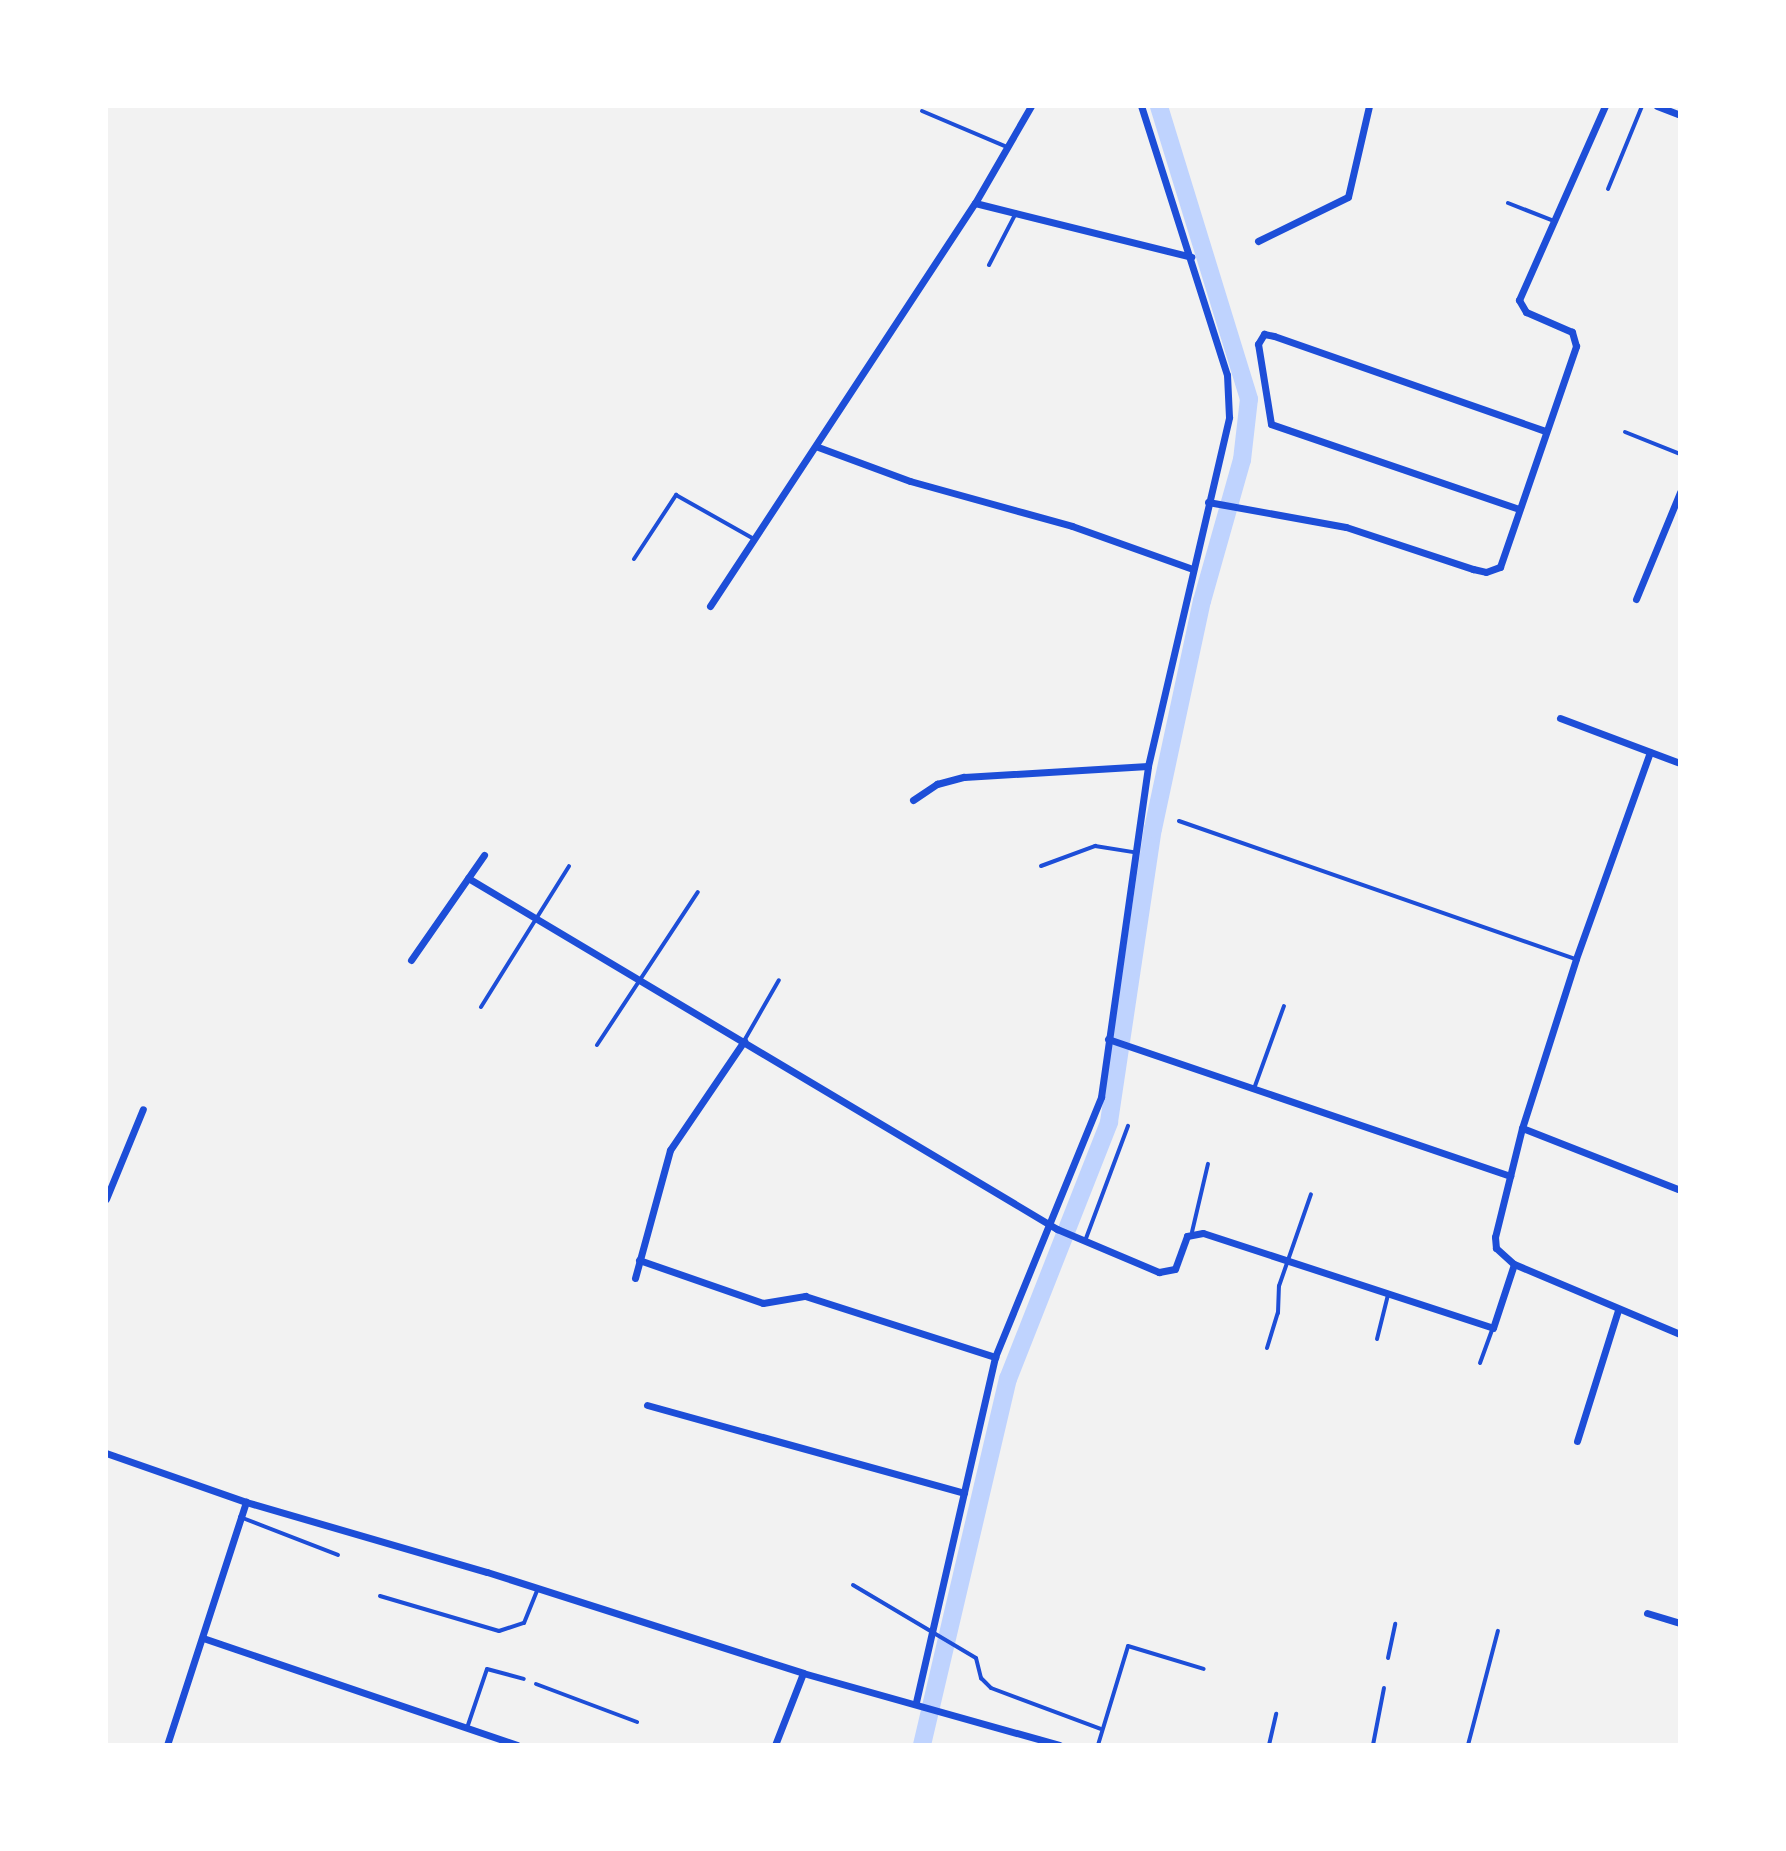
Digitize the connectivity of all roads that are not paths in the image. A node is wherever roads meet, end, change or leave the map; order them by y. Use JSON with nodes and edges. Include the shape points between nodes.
{"nodes":[{"id":1,"x":1031,"y":106,"type":"edge"},
{"id":2,"x":1141,"y":106,"type":"edge"},
{"id":3,"x":1369,"y":106,"type":"edge"},
{"id":4,"x":1605,"y":106,"type":"edge"},
{"id":5,"x":1642,"y":106,"type":"edge"},
{"id":6,"x":1657,"y":106,"type":"edge"},
{"id":7,"x":1667,"y":108,"type":"edge"},
{"id":8,"x":922,"y":111,"type":"dead end"},
{"id":9,"x":1680,"y":115,"type":"edge"},
{"id":10,"x":1007,"y":147,"type":"junction"},
{"id":11,"x":1608,"y":189,"type":"dead end"},
{"id":12,"x":975,"y":203,"type":"junction"},
{"id":13,"x":1508,"y":203,"type":"dead end"},
{"id":14,"x":1016,"y":213,"type":"junction"},
{"id":15,"x":1554,"y":221,"type":"junction"},
{"id":16,"x":1258,"y":241,"type":"dead end"},
{"id":17,"x":1191,"y":257,"type":"junction"},
{"id":18,"x":989,"y":265,"type":"dead end"},
{"id":19,"x":1545,"y":431,"type":"junction"},
{"id":20,"x":1625,"y":432,"type":"dead end"},
{"id":21,"x":818,"y":447,"type":"junction"},
{"id":22,"x":1680,"y":454,"type":"edge"},
{"id":23,"x":1680,"y":492,"type":"edge"},
{"id":24,"x":1212,"y":503,"type":"junction"},
{"id":25,"x":1519,"y":509,"type":"junction"},
{"id":26,"x":756,"y":540,"type":"junction"},
{"id":27,"x":634,"y":559,"type":"dead end"},
{"id":28,"x":1193,"y":569,"type":"junction"},
{"id":29,"x":1636,"y":599,"type":"dead end"},
{"id":30,"x":710,"y":606,"type":"dead end"},
{"id":31,"x":1560,"y":718,"type":"dead end"},
{"id":32,"x":1650,"y":752,"type":"junction"},
{"id":33,"x":1680,"y":763,"type":"edge"},
{"id":34,"x":1148,"y":766,"type":"junction"},
{"id":35,"x":913,"y":800,"type":"dead end"},
{"id":36,"x":1179,"y":821,"type":"dead end"},
{"id":37,"x":1134,"y":852,"type":"junction"},
{"id":38,"x":484,"y":855,"type":"dead end"},
{"id":39,"x":569,"y":866,"type":"dead end"},
{"id":40,"x":1041,"y":866,"type":"dead end"},
{"id":41,"x":468,"y":878,"type":"junction"},
{"id":42,"x":698,"y":892,"type":"dead end"},
{"id":43,"x":537,"y":918,"type":"junction"},
{"id":44,"x":1576,"y":959,"type":"junction"},
{"id":45,"x":411,"y":960,"type":"dead end"},
{"id":46,"x":640,"y":980,"type":"junction"},
{"id":47,"x":779,"y":980,"type":"dead end"},
{"id":48,"x":1284,"y":1006,"type":"dead end"},
{"id":49,"x":481,"y":1007,"type":"dead end"},
{"id":50,"x":1112,"y":1040,"type":"junction"},
{"id":51,"x":744,"y":1041,"type":"junction"},
{"id":52,"x":597,"y":1045,"type":"dead end"},
{"id":53,"x":1255,"y":1086,"type":"junction"},
{"id":54,"x":143,"y":1109,"type":"dead end"},
{"id":55,"x":1128,"y":1126,"type":"dead end"},
{"id":56,"x":1522,"y":1128,"type":"junction"},
{"id":57,"x":1208,"y":1164,"type":"dead end"},
{"id":58,"x":1510,"y":1176,"type":"junction"},
{"id":59,"x":1680,"y":1190,"type":"edge"},
{"id":60,"x":1311,"y":1194,"type":"dead end"},
{"id":61,"x":106,"y":1199,"type":"edge"},
{"id":62,"x":1054,"y":1227,"type":"junction"},
{"id":63,"x":1192,"y":1232,"type":"junction"},
{"id":64,"x":1085,"y":1241,"type":"junction"},
{"id":65,"x":639,"y":1260,"type":"junction"},
{"id":66,"x":1287,"y":1261,"type":"junction"},
{"id":67,"x":1514,"y":1264,"type":"junction"},
{"id":68,"x":635,"y":1278,"type":"dead end"},
{"id":69,"x":1388,"y":1295,"type":"junction"},
{"id":70,"x":1618,"y":1310,"type":"junction"},
{"id":71,"x":1493,"y":1328,"type":"junction"},
{"id":72,"x":1680,"y":1334,"type":"edge"},
{"id":73,"x":1377,"y":1339,"type":"dead end"},
{"id":74,"x":1267,"y":1348,"type":"dead end"},
{"id":75,"x":995,"y":1357,"type":"junction"},
{"id":76,"x":1480,"y":1363,"type":"dead end"},
{"id":77,"x":647,"y":1405,"type":"dead end"},
{"id":78,"x":1577,"y":1441,"type":"dead end"},
{"id":79,"x":106,"y":1453,"type":"edge"},
{"id":80,"x":964,"y":1493,"type":"junction"},
{"id":81,"x":246,"y":1502,"type":"junction"},
{"id":82,"x":240,"y":1517,"type":"junction"},
{"id":83,"x":338,"y":1555,"type":"dead end"},
{"id":84,"x":853,"y":1585,"type":"dead end"},
{"id":85,"x":538,"y":1588,"type":"junction"},
{"id":86,"x":380,"y":1596,"type":"dead end"},
{"id":87,"x":1647,"y":1613,"type":"dead end"},
{"id":88,"x":1680,"y":1623,"type":"edge"},
{"id":89,"x":1395,"y":1624,"type":"dead end"},
{"id":90,"x":1498,"y":1631,"type":"dead end"},
{"id":91,"x":932,"y":1637,"type":"junction"},
{"id":92,"x":203,"y":1638,"type":"junction"},
{"id":93,"x":1388,"y":1658,"type":"dead end"},
{"id":94,"x":1204,"y":1669,"type":"dead end"},
{"id":95,"x":803,"y":1673,"type":"junction"},
{"id":96,"x":524,"y":1679,"type":"dead end"},
{"id":97,"x":536,"y":1684,"type":"dead end"},
{"id":98,"x":1384,"y":1688,"type":"dead end"},
{"id":99,"x":920,"y":1704,"type":"junction"},
{"id":100,"x":1276,"y":1714,"type":"dead end"},
{"id":101,"x":637,"y":1722,"type":"dead end"},
{"id":102,"x":467,"y":1728,"type":"junction"},
{"id":103,"x":1101,"y":1729,"type":"junction"},
{"id":104,"x":167,"y":1745,"type":"edge"},
{"id":105,"x":517,"y":1745,"type":"edge"},
{"id":106,"x":775,"y":1745,"type":"edge"},
{"id":107,"x":1059,"y":1745,"type":"edge"},
{"id":108,"x":1098,"y":1745,"type":"edge"},
{"id":109,"x":1269,"y":1745,"type":"edge"},
{"id":110,"x":1373,"y":1745,"type":"edge"},
{"id":111,"x":1468,"y":1745,"type":"edge"}],
"edges":[{"from":1,"to":10,"type":"street"},
{"from":2,"to":17,"type":"street"},
{"from":3,"to":16,"type":"street","via":[[1348,197]]},
{"from":4,"to":15,"type":"street"},
{"from":5,"to":11,"type":"lane"},
{"from":6,"to":7,"type":"street"},
{"from":7,"to":9,"type":"street"},
{"from":8,"to":10,"type":"lane"},
{"from":10,"to":12,"type":"street"},
{"from":12,"to":14,"type":"street"},
{"from":12,"to":21,"type":"street"},
{"from":13,"to":15,"type":"lane"},
{"from":14,"to":17,"type":"street"},
{"from":14,"to":18,"type":"lane"},
{"from":15,"to":19,"type":"street","via":[[1519,300],[1526,312],[1576,337]]},
{"from":17,"to":24,"type":"street","via":[[1230,397]]},
{"from":19,"to":25,"type":"street"},
{"from":19,"to":25,"type":"street","via":[[1274,336],[1264,334],[1258,344],[1271,424]]},
{"from":20,"to":22,"type":"lane"},
{"from":21,"to":26,"type":"street"},
{"from":21,"to":28,"type":"street"},
{"from":23,"to":29,"type":"street"},
{"from":24,"to":25,"type":"street","via":[[1346,527],[1486,572],[1500,567]]},
{"from":24,"to":28,"type":"street"},
{"from":26,"to":27,"type":"lane","via":[[676,495]]},
{"from":26,"to":30,"type":"street"},
{"from":28,"to":34,"type":"street"},
{"from":31,"to":32,"type":"street"},
{"from":32,"to":33,"type":"street"},
{"from":32,"to":44,"type":"street"},
{"from":34,"to":35,"type":"street","via":[[964,777],[937,784]]},
{"from":34,"to":37,"type":"street"},
{"from":36,"to":44,"type":"lane"},
{"from":37,"to":40,"type":"lane","via":[[1095,846]]},
{"from":37,"to":50,"type":"street"},
{"from":38,"to":41,"type":"street"},
{"from":39,"to":43,"type":"lane"},
{"from":41,"to":43,"type":"street"},
{"from":41,"to":45,"type":"street"},
{"from":42,"to":46,"type":"lane"},
{"from":43,"to":46,"type":"street"},
{"from":43,"to":49,"type":"lane"},
{"from":44,"to":56,"type":"street"},
{"from":46,"to":51,"type":"street"},
{"from":46,"to":52,"type":"lane"},
{"from":47,"to":51,"type":"lane"},
{"from":48,"to":53,"type":"lane"},
{"from":50,"to":53,"type":"street"},
{"from":50,"to":62,"type":"street","via":[[1101,1097]]},
{"from":51,"to":62,"type":"street"},
{"from":51,"to":65,"type":"street","via":[[670,1150]]},
{"from":53,"to":58,"type":"street"},
{"from":54,"to":61,"type":"street"},
{"from":55,"to":64,"type":"lane"},
{"from":56,"to":58,"type":"street"},
{"from":56,"to":59,"type":"street"},
{"from":57,"to":63,"type":"lane"},
{"from":58,"to":67,"type":"street","via":[[1495,1237],[1496,1248]]},
{"from":60,"to":66,"type":"lane"},
{"from":62,"to":64,"type":"street"},
{"from":62,"to":75,"type":"street"},
{"from":63,"to":64,"type":"street","via":[[1175,1269],[1167,1273]]},
{"from":63,"to":66,"type":"street"},
{"from":65,"to":68,"type":"street"},
{"from":65,"to":75,"type":"street","via":[[763,1303],[805,1296]]},
{"from":66,"to":69,"type":"street"},
{"from":66,"to":74,"type":"lane"},
{"from":67,"to":70,"type":"street"},
{"from":67,"to":71,"type":"street"},
{"from":69,"to":71,"type":"street"},
{"from":69,"to":73,"type":"lane"},
{"from":70,"to":72,"type":"street"},
{"from":70,"to":78,"type":"street"},
{"from":71,"to":76,"type":"lane"},
{"from":75,"to":80,"type":"street"},
{"from":77,"to":80,"type":"street"},
{"from":79,"to":81,"type":"street"},
{"from":80,"to":91,"type":"street"},
{"from":81,"to":82,"type":"street"},
{"from":81,"to":85,"type":"street"},
{"from":82,"to":83,"type":"lane"},
{"from":82,"to":92,"type":"street"},
{"from":84,"to":91,"type":"lane"},
{"from":85,"to":86,"type":"lane","via":[[524,1623],[499,1631]]},
{"from":85,"to":95,"type":"street"},
{"from":87,"to":88,"type":"street"},
{"from":89,"to":93,"type":"lane"},
{"from":90,"to":111,"type":"lane"},
{"from":91,"to":99,"type":"street"},
{"from":91,"to":103,"type":"lane","via":[[976,1658],[981,1678],[991,1688]]},
{"from":92,"to":102,"type":"street"},
{"from":92,"to":104,"type":"street"},
{"from":94,"to":103,"type":"lane","via":[[1128,1646]]},
{"from":95,"to":99,"type":"street"},
{"from":95,"to":106,"type":"street"},
{"from":96,"to":102,"type":"lane","via":[[487,1669]]},
{"from":97,"to":101,"type":"lane"},
{"from":98,"to":110,"type":"lane"},
{"from":99,"to":107,"type":"street"},
{"from":100,"to":109,"type":"lane"},
{"from":102,"to":105,"type":"street"},
{"from":103,"to":108,"type":"lane"}]}
